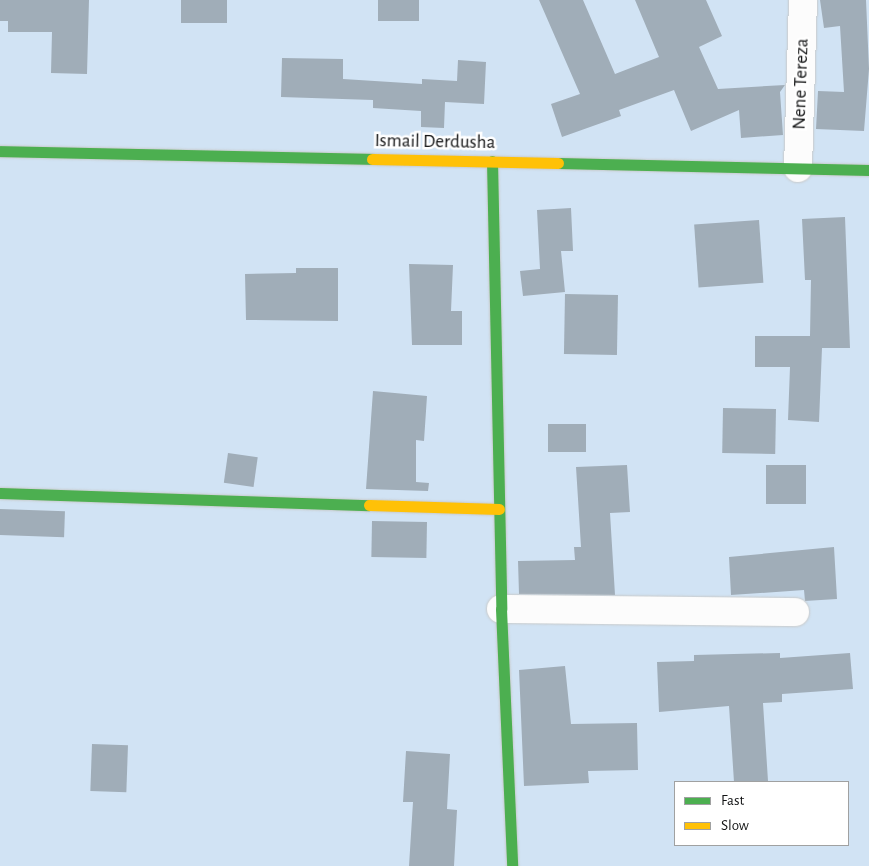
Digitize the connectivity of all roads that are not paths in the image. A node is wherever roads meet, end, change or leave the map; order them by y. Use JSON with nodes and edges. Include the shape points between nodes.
{"nodes":[{"id":1,"x":803,"y":0,"type":"edge"},
{"id":2,"x":0,"y":151,"type":"edge"},
{"id":3,"x":492,"y":161,"type":"junction"},
{"id":4,"x":798,"y":168,"type":"junction"},
{"id":5,"x":869,"y":170,"type":"edge"},
{"id":6,"x":0,"y":493,"type":"edge"},
{"id":7,"x":499,"y":509,"type":"junction"},
{"id":8,"x":501,"y":609,"type":"junction"},
{"id":9,"x":795,"y":612,"type":"dead end"},
{"id":10,"x":512,"y":866,"type":"edge"}],
"edges":[{"from":1,"to":4,"type":"street","name":"Nene Tereza"},
{"from":2,"to":3,"type":"street","name":"Ismail Derdusha"},
{"from":3,"to":4,"type":"street","name":"Ismail Derdusha"},
{"from":3,"to":7,"type":"street"},
{"from":4,"to":5,"type":"street","name":"Ismail Derdusha"},
{"from":6,"to":7,"type":"street"},
{"from":7,"to":8,"type":"street"},
{"from":8,"to":9,"type":"street"},
{"from":8,"to":10,"type":"street"}]}
